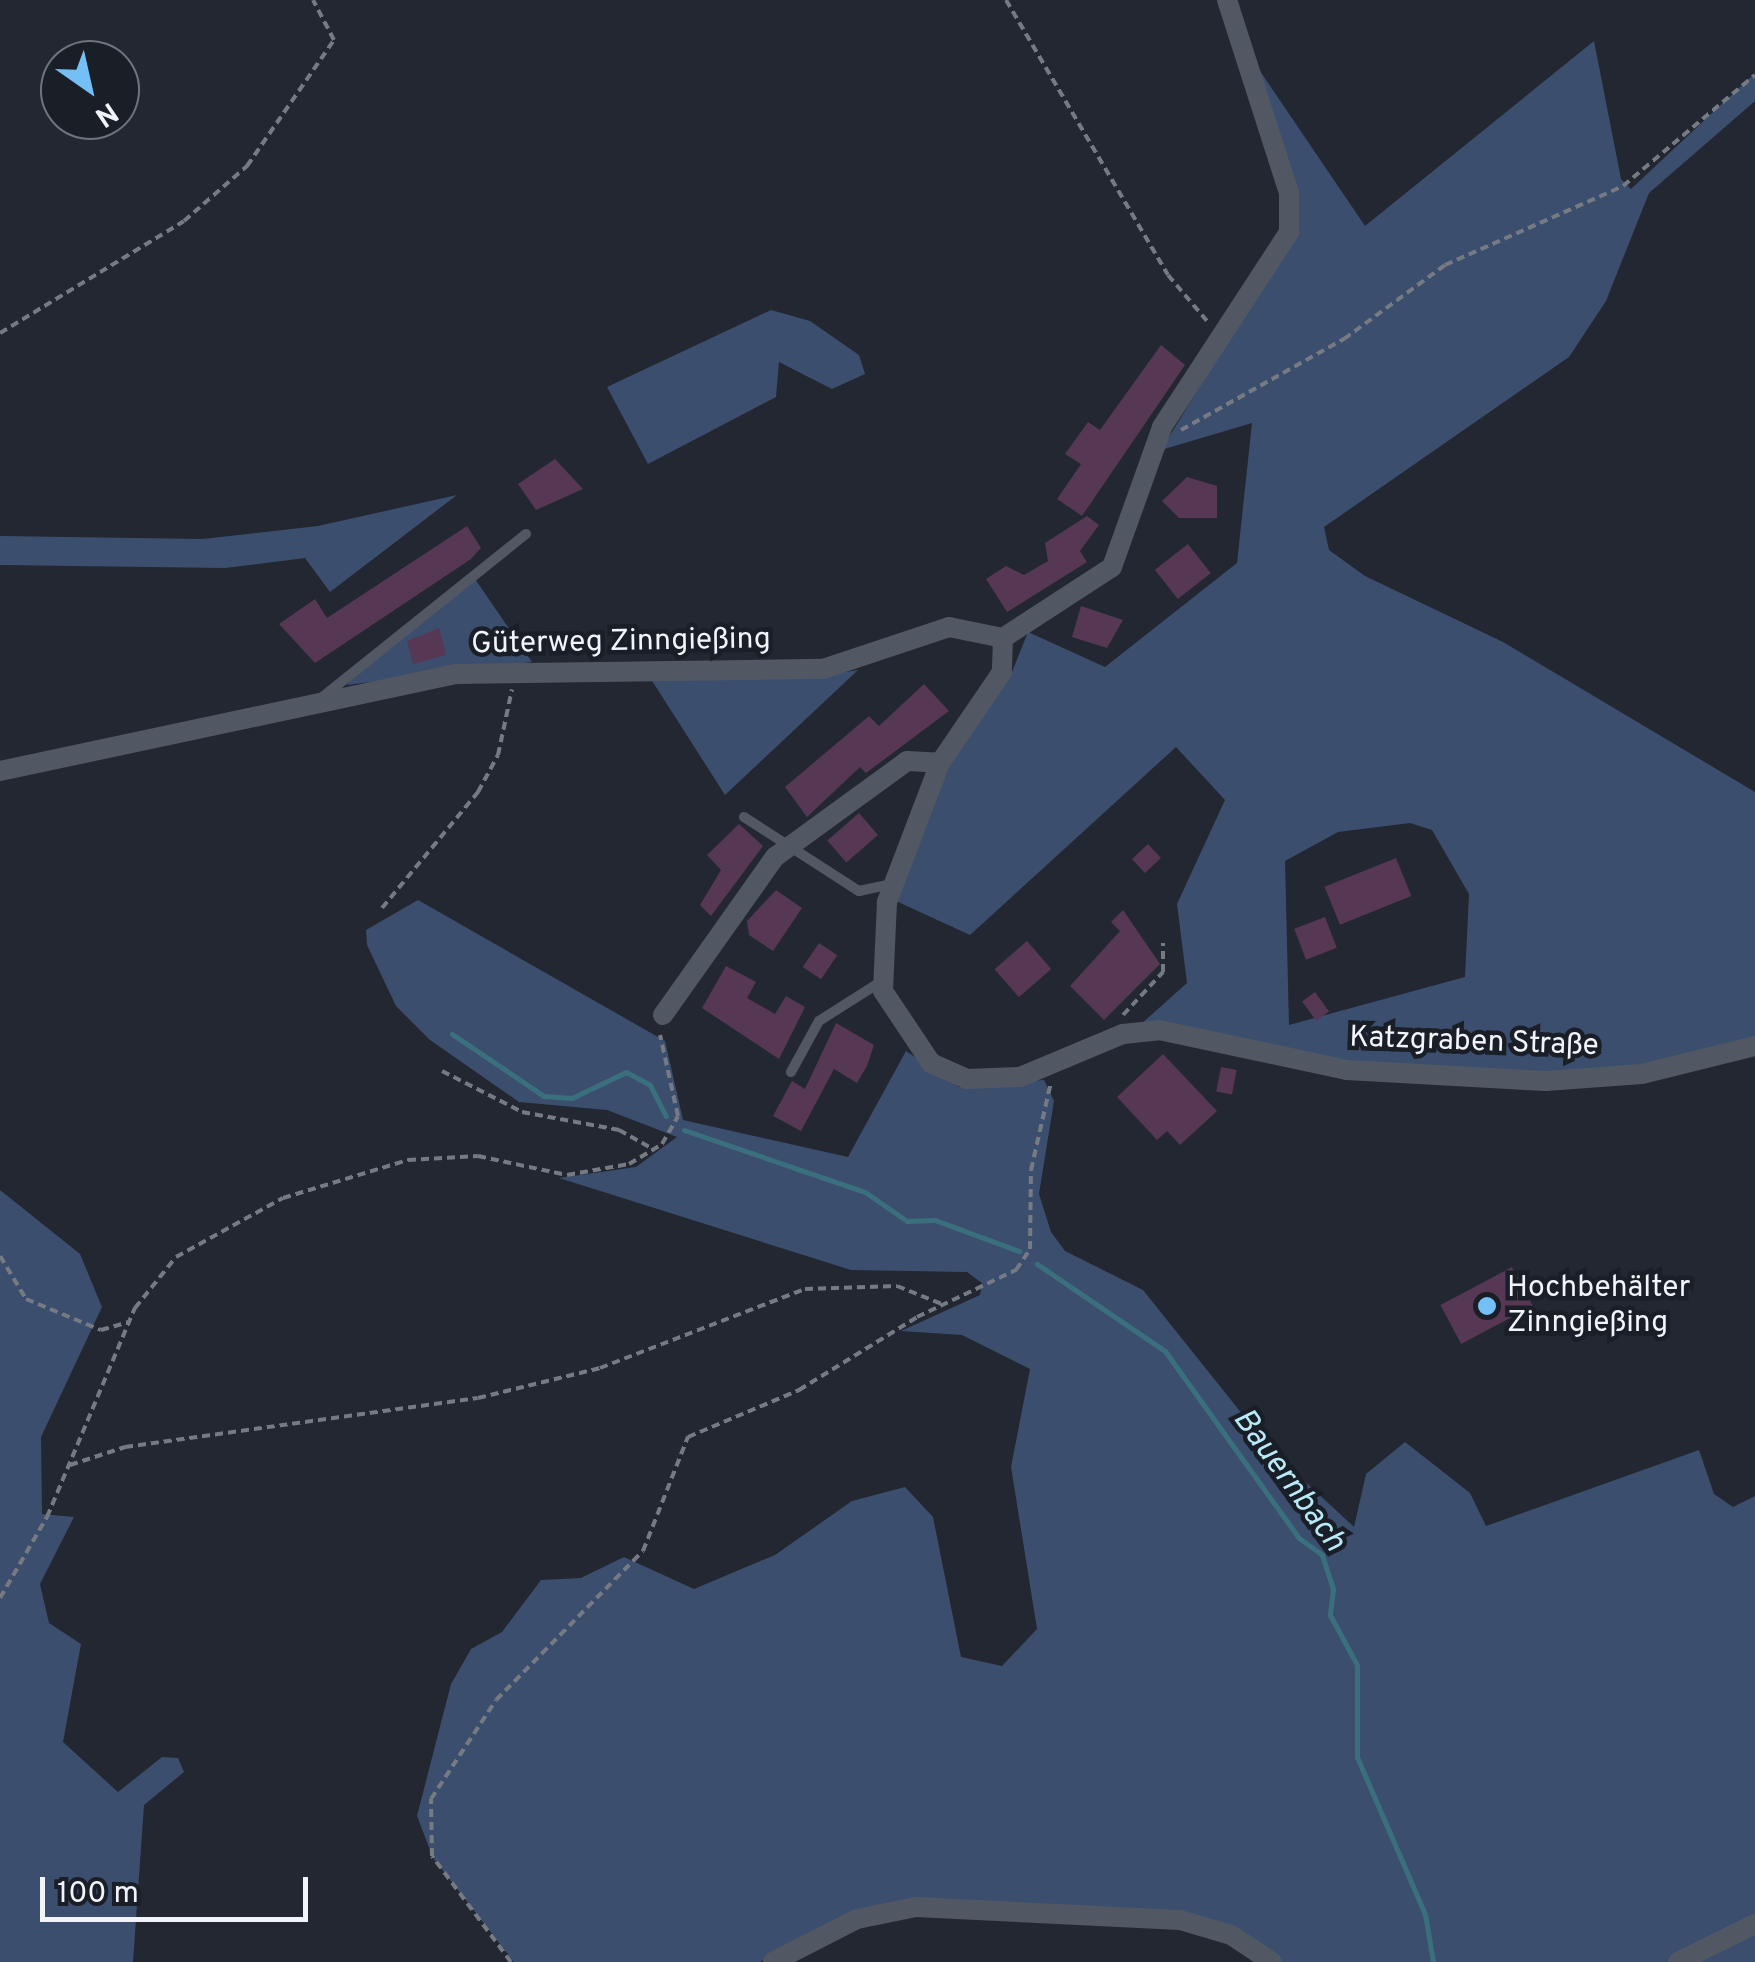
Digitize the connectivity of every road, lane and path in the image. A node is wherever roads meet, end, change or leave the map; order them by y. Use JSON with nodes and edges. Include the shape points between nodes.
{"nodes":[{"id":1,"x":313,"y":0,"type":"edge"},
{"id":2,"x":1006,"y":0,"type":"edge"},
{"id":3,"x":1227,"y":0,"type":"edge"},
{"id":4,"x":1755,"y":75,"type":"edge"},
{"id":5,"x":0,"y":333,"type":"edge"},
{"id":6,"x":1223,"y":339,"type":"junction"},
{"id":7,"x":1162,"y":428,"type":"junction"},
{"id":8,"x":526,"y":534,"type":"dead end"},
{"id":9,"x":1003,"y":638,"type":"junction"},
{"id":10,"x":513,"y":670,"type":"junction"},
{"id":11,"x":320,"y":700,"type":"junction"},
{"id":12,"x":940,"y":763,"type":"junction"},
{"id":13,"x":0,"y":771,"type":"edge"},
{"id":14,"x":744,"y":818,"type":"dead end"},
{"id":15,"x":786,"y":849,"type":"junction"},
{"id":16,"x":893,"y":883,"type":"junction"},
{"id":17,"x":382,"y":908,"type":"dead end"},
{"id":18,"x":1164,"y":943,"type":"dead end"},
{"id":19,"x":882,"y":981,"type":"junction"},
{"id":20,"x":663,"y":1015,"type":"joint"},
{"id":21,"x":1123,"y":1034,"type":"junction"},
{"id":22,"x":1755,"y":1046,"type":"edge"},
{"id":23,"x":1048,"y":1068,"type":"junction"},
{"id":24,"x":442,"y":1072,"type":"dead end"},
{"id":25,"x":791,"y":1072,"type":"dead end"},
{"id":26,"x":654,"y":1150,"type":"junction"},
{"id":27,"x":0,"y":1256,"type":"edge"},
{"id":28,"x":942,"y":1304,"type":"junction"},
{"id":29,"x":131,"y":1321,"type":"junction"},
{"id":30,"x":68,"y":1466,"type":"junction"},
{"id":31,"x":0,"y":1598,"type":"edge"},
{"id":32,"x":1755,"y":1924,"type":"edge"},
{"id":33,"x":510,"y":1962,"type":"edge"},
{"id":34,"x":773,"y":1962,"type":"edge"},
{"id":35,"x":1272,"y":1962,"type":"edge"},
{"id":36,"x":1678,"y":1962,"type":"edge"}],
"edges":[{"from":1,"to":5,"type":"path","via":[[334,40],[247,166],[184,222]]},
{"from":2,"to":6,"type":"path","via":[[1168,275]]},
{"from":3,"to":6,"type":"street","via":[[1291,213],[1280,254]]},
{"from":4,"to":7,"type":"path","via":[[1624,186],[1446,265],[1344,339],[1191,427]]},
{"from":6,"to":7,"type":"street"},
{"from":7,"to":9,"type":"street","via":[[1112,567]]},
{"from":8,"to":11,"type":"lane"},
{"from":9,"to":10,"type":"street","name":"Güterweg Zinngießing","via":[[949,628],[870,660],[804,670]]},
{"from":9,"to":12,"type":"street","name":"Katzgraben Straße","via":[[1002,672]]},
{"from":10,"to":11,"type":"street","name":"Güterweg Zinngießing"},
{"from":10,"to":17,"type":"path","via":[[509,722],[478,792]]},
{"from":11,"to":13,"type":"street","name":"Güterweg Zinngießing"},
{"from":12,"to":15,"type":"street","via":[[907,760]]},
{"from":12,"to":16,"type":"street","name":"Katzgraben Straße"},
{"from":14,"to":15,"type":"lane"},
{"from":15,"to":16,"type":"lane","via":[[859,892]]},
{"from":15,"to":20,"type":"street"},
{"from":16,"to":19,"type":"street","name":"Katzgraben Straße"},
{"from":18,"to":21,"type":"path","via":[[1163,972],[1124,1011]]},
{"from":19,"to":23,"type":"street","name":"Katzgraben Straße","via":[[900,1030],[947,1072],[994,1080]]},
{"from":19,"to":25,"type":"lane","via":[[819,1021]]},
{"from":20,"to":26,"type":"path","via":[[678,1116]]},
{"from":21,"to":22,"type":"street","name":"Katzgraben Straße","via":[[1200,1036],[1346,1070],[1546,1081],[1642,1074]]},
{"from":21,"to":23,"type":"street","name":"Katzgraben Straße"},
{"from":23,"to":28,"type":"path","via":[[1031,1170],[1030,1249],[1000,1282]]},
{"from":24,"to":26,"type":"path","via":[[522,1112],[618,1130]]},
{"from":26,"to":29,"type":"path","via":[[585,1175],[444,1155],[354,1174],[202,1238],[154,1280]]},
{"from":27,"to":29,"type":"path","via":[[26,1299],[101,1330]]},
{"from":28,"to":30,"type":"path","via":[[897,1286],[805,1289],[600,1368],[460,1400],[125,1447]]},
{"from":28,"to":33,"type":"path","via":[[799,1390],[688,1438],[643,1551],[496,1700],[460,1752],[431,1799],[432,1856]]},
{"from":29,"to":30,"type":"path"},
{"from":30,"to":31,"type":"path"},
{"from":32,"to":36,"type":"street"},
{"from":34,"to":35,"type":"street","via":[[856,1919],[916,1907],[1180,1920],[1231,1935]]}]}
